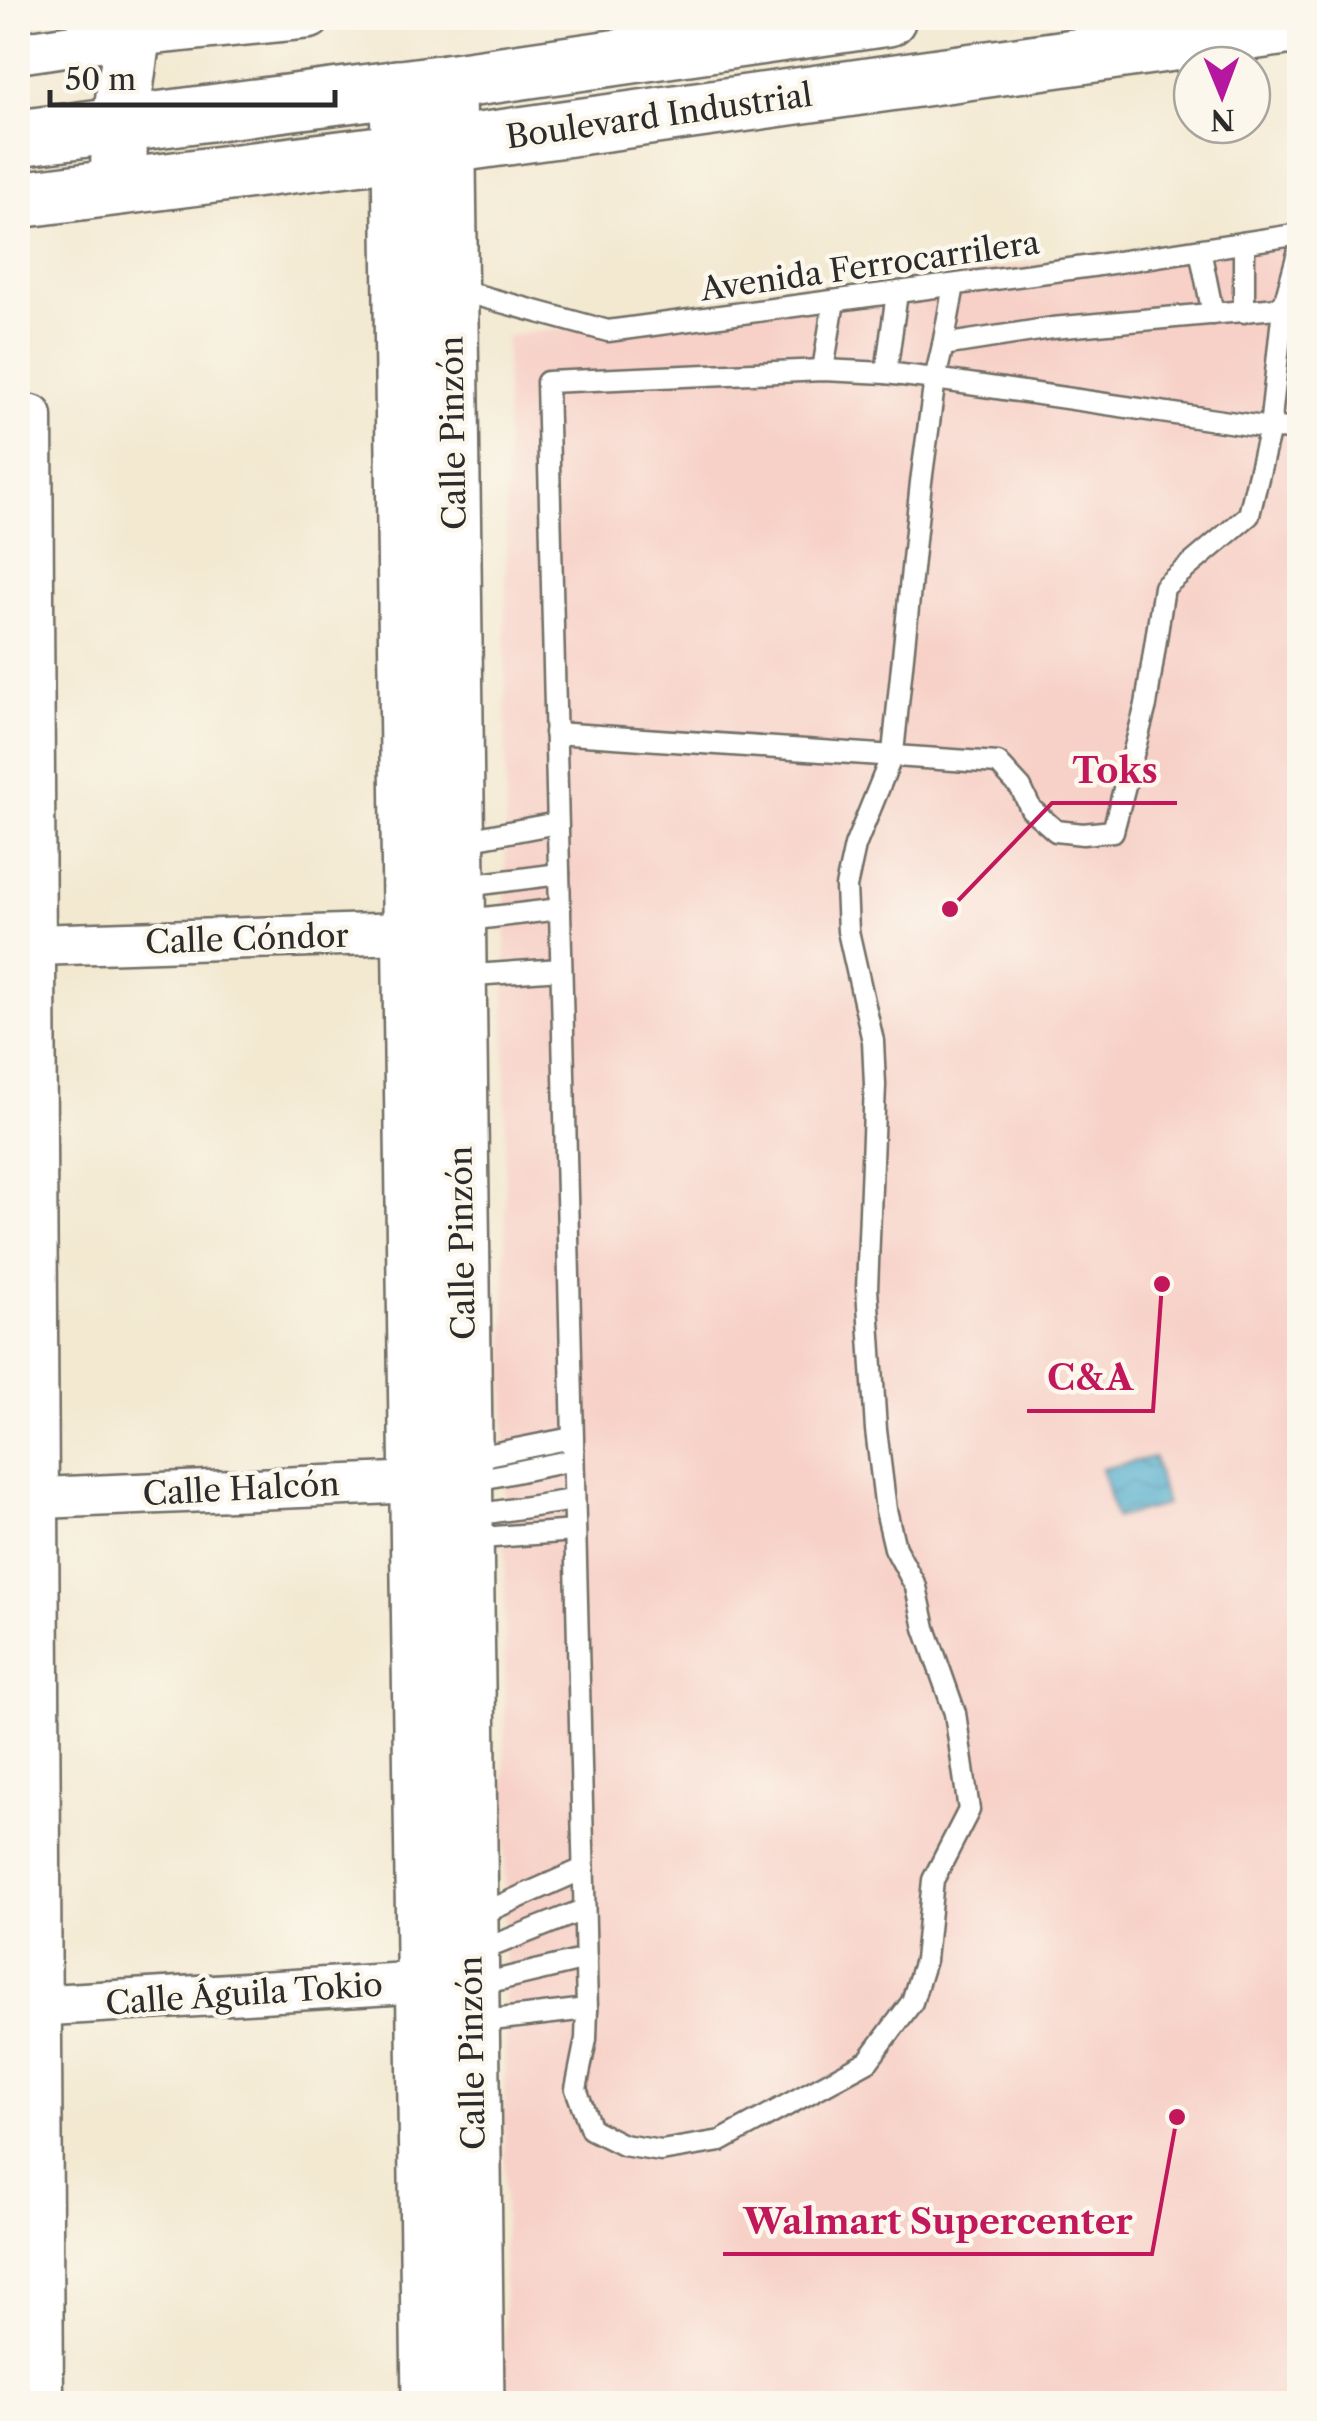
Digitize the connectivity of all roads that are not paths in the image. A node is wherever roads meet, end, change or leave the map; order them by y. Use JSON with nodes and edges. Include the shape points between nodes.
{"nodes":[{"id":1,"x":310,"y":18,"type":"edge"},
{"id":2,"x":888,"y":18,"type":"edge"},
{"id":3,"x":1300,"y":25,"type":"edge"},
{"id":4,"x":134,"y":27,"type":"edge"},
{"id":5,"x":18,"y":53,"type":"edge"},
{"id":6,"x":422,"y":85,"type":"junction"},
{"id":7,"x":120,"y":124,"type":"junction"},
{"id":8,"x":18,"y":138,"type":"edge"},
{"id":9,"x":425,"y":148,"type":"junction"},
{"id":10,"x":118,"y":186,"type":"junction"},
{"id":11,"x":18,"y":200,"type":"edge"},
{"id":12,"x":1300,"y":234,"type":"edge"},
{"id":13,"x":1244,"y":243,"type":"junction"},
{"id":14,"x":1300,"y":246,"type":"edge"},
{"id":15,"x":1200,"y":250,"type":"junction"},
{"id":16,"x":954,"y":285,"type":"junction"},
{"id":17,"x":452,"y":288,"type":"junction"},
{"id":18,"x":897,"y":292,"type":"junction"},
{"id":19,"x":834,"y":300,"type":"junction"},
{"id":20,"x":1291,"y":307,"type":"edge"},
{"id":21,"x":1244,"y":312,"type":"junction"},
{"id":22,"x":1214,"y":314,"type":"junction"},
{"id":23,"x":943,"y":344,"type":"junction"},
{"id":24,"x":823,"y":370,"type":"junction"},
{"id":25,"x":886,"y":372,"type":"junction"},
{"id":26,"x":935,"y":379,"type":"junction"},
{"id":27,"x":32,"y":416,"type":"dead end"},
{"id":28,"x":1270,"y":428,"type":"junction"},
{"id":29,"x":1300,"y":429,"type":"edge"},
{"id":30,"x":555,"y":733,"type":"junction"},
{"id":31,"x":893,"y":753,"type":"junction"},
{"id":32,"x":558,"y":823,"type":"junction"},
{"id":33,"x":559,"y":874,"type":"junction"},
{"id":34,"x":560,"y":909,"type":"junction"},
{"id":35,"x":451,"y":915,"type":"junction"},
{"id":36,"x":35,"y":945,"type":"junction"},
{"id":37,"x":561,"y":969,"type":"junction"},
{"id":38,"x":572,"y":1438,"type":"junction"},
{"id":39,"x":573,"y":1460,"type":"junction"},
{"id":40,"x":456,"y":1495,"type":"junction"},
{"id":41,"x":28,"y":1500,"type":"edge"},
{"id":42,"x":574,"y":1500,"type":"junction"},
{"id":43,"x":574,"y":1531,"type":"junction"},
{"id":44,"x":581,"y":1870,"type":"junction"},
{"id":45,"x":583,"y":1910,"type":"junction"},
{"id":46,"x":586,"y":1959,"type":"junction"},
{"id":47,"x":462,"y":1973,"type":"junction"},
{"id":48,"x":29,"y":2007,"type":"edge"},
{"id":49,"x":586,"y":2010,"type":"junction"},
{"id":50,"x":43,"y":2404,"type":"edge"},
{"id":51,"x":430,"y":2404,"type":"edge"},
{"id":52,"x":476,"y":2404,"type":"edge"}],
"edges":[{"from":1,"to":4,"type":"street"},
{"from":2,"to":6,"type":"main road","name":"Boulevard Industrial"},
{"from":3,"to":9,"type":"main road","name":"Boulevard Industrial"},
{"from":4,"to":5,"type":"street"},
{"from":4,"to":7,"type":"main road"},
{"from":6,"to":7,"type":"main road","name":"Boulevard Industrial"},
{"from":6,"to":9,"type":"main road","name":"Calle Pinzón"},
{"from":7,"to":8,"type":"main road","name":"Boulevard Industrial"},
{"from":7,"to":10,"type":"main road"},
{"from":9,"to":10,"type":"main road","name":"Boulevard Industrial"},
{"from":9,"to":17,"type":"main road","name":"Calle Pinzón"},
{"from":9,"to":35,"type":"main road","name":"Calle Pinzón"},
{"from":10,"to":11,"type":"main road","name":"Boulevard Industrial"},
{"from":12,"to":13,"type":"lane","name":"Avenida Ferrocarrilera"},
{"from":13,"to":15,"type":"lane","name":"Avenida Ferrocarrilera"},
{"from":13,"to":21,"type":"lane"},
{"from":14,"to":20,"type":"lane"},
{"from":15,"to":16,"type":"lane","name":"Avenida Ferrocarrilera"},
{"from":15,"to":22,"type":"lane"},
{"from":16,"to":18,"type":"lane","name":"Avenida Ferrocarrilera"},
{"from":16,"to":23,"type":"lane"},
{"from":17,"to":19,"type":"lane","name":"Avenida Ferrocarrilera","via":[[608,331]]},
{"from":17,"to":35,"type":"main road","name":"Calle Pinzón"},
{"from":18,"to":19,"type":"lane","name":"Avenida Ferrocarrilera"},
{"from":18,"to":25,"type":"lane"},
{"from":19,"to":24,"type":"lane"},
{"from":20,"to":21,"type":"lane"},
{"from":20,"to":28,"type":"lane"},
{"from":21,"to":22,"type":"lane"},
{"from":22,"to":23,"type":"lane"},
{"from":23,"to":26,"type":"lane"},
{"from":24,"to":25,"type":"lane"},
{"from":24,"to":30,"type":"lane","via":[[547,382]]},
{"from":25,"to":26,"type":"lane"},
{"from":26,"to":28,"type":"lane"},
{"from":26,"to":31,"type":"lane"},
{"from":27,"to":36,"type":"street"},
{"from":28,"to":29,"type":"lane"},
{"from":28,"to":31,"type":"lane","via":[[1249,514],[1164,587],[1146,705],[1113,831],[1056,831],[998,763]]},
{"from":30,"to":31,"type":"lane"},
{"from":30,"to":32,"type":"lane"},
{"from":31,"to":49,"type":"lane","via":[[846,888],[848,932],[872,1041],[871,1366],[886,1510],[955,1713],[970,1810],[932,1880],[925,1960],[912,2002],[868,2061],[720,2141],[661,2152],[591,2129],[576,2090]]},
{"from":32,"to":33,"type":"lane"},
{"from":32,"to":35,"type":"lane"},
{"from":33,"to":34,"type":"lane"},
{"from":33,"to":35,"type":"lane"},
{"from":34,"to":35,"type":"lane"},
{"from":34,"to":37,"type":"lane"},
{"from":35,"to":36,"type":"street","name":"Calle Cóndor"},
{"from":35,"to":37,"type":"lane"},
{"from":35,"to":40,"type":"main road","name":"Calle Pinzón"},
{"from":36,"to":41,"type":"street"},
{"from":37,"to":38,"type":"lane"},
{"from":38,"to":39,"type":"lane"},
{"from":38,"to":40,"type":"lane"},
{"from":39,"to":40,"type":"lane"},
{"from":39,"to":42,"type":"lane"},
{"from":40,"to":41,"type":"street","name":"Calle Halcón"},
{"from":40,"to":42,"type":"lane"},
{"from":40,"to":43,"type":"lane"},
{"from":40,"to":47,"type":"main road","name":"Calle Pinzón"},
{"from":40,"to":47,"type":"main road","name":"Calle Pinzón"},
{"from":41,"to":48,"type":"street"},
{"from":42,"to":43,"type":"lane"},
{"from":43,"to":44,"type":"lane"},
{"from":44,"to":45,"type":"lane"},
{"from":44,"to":47,"type":"lane"},
{"from":45,"to":46,"type":"lane"},
{"from":45,"to":47,"type":"lane"},
{"from":46,"to":47,"type":"lane"},
{"from":46,"to":49,"type":"lane"},
{"from":47,"to":48,"type":"street","name":"Calle Águila Tokio"},
{"from":47,"to":49,"type":"lane"},
{"from":47,"to":51,"type":"main road","name":"Calle Pinzón"},
{"from":47,"to":52,"type":"main road","name":"Calle Pinzón"},
{"from":48,"to":50,"type":"street"}]}
